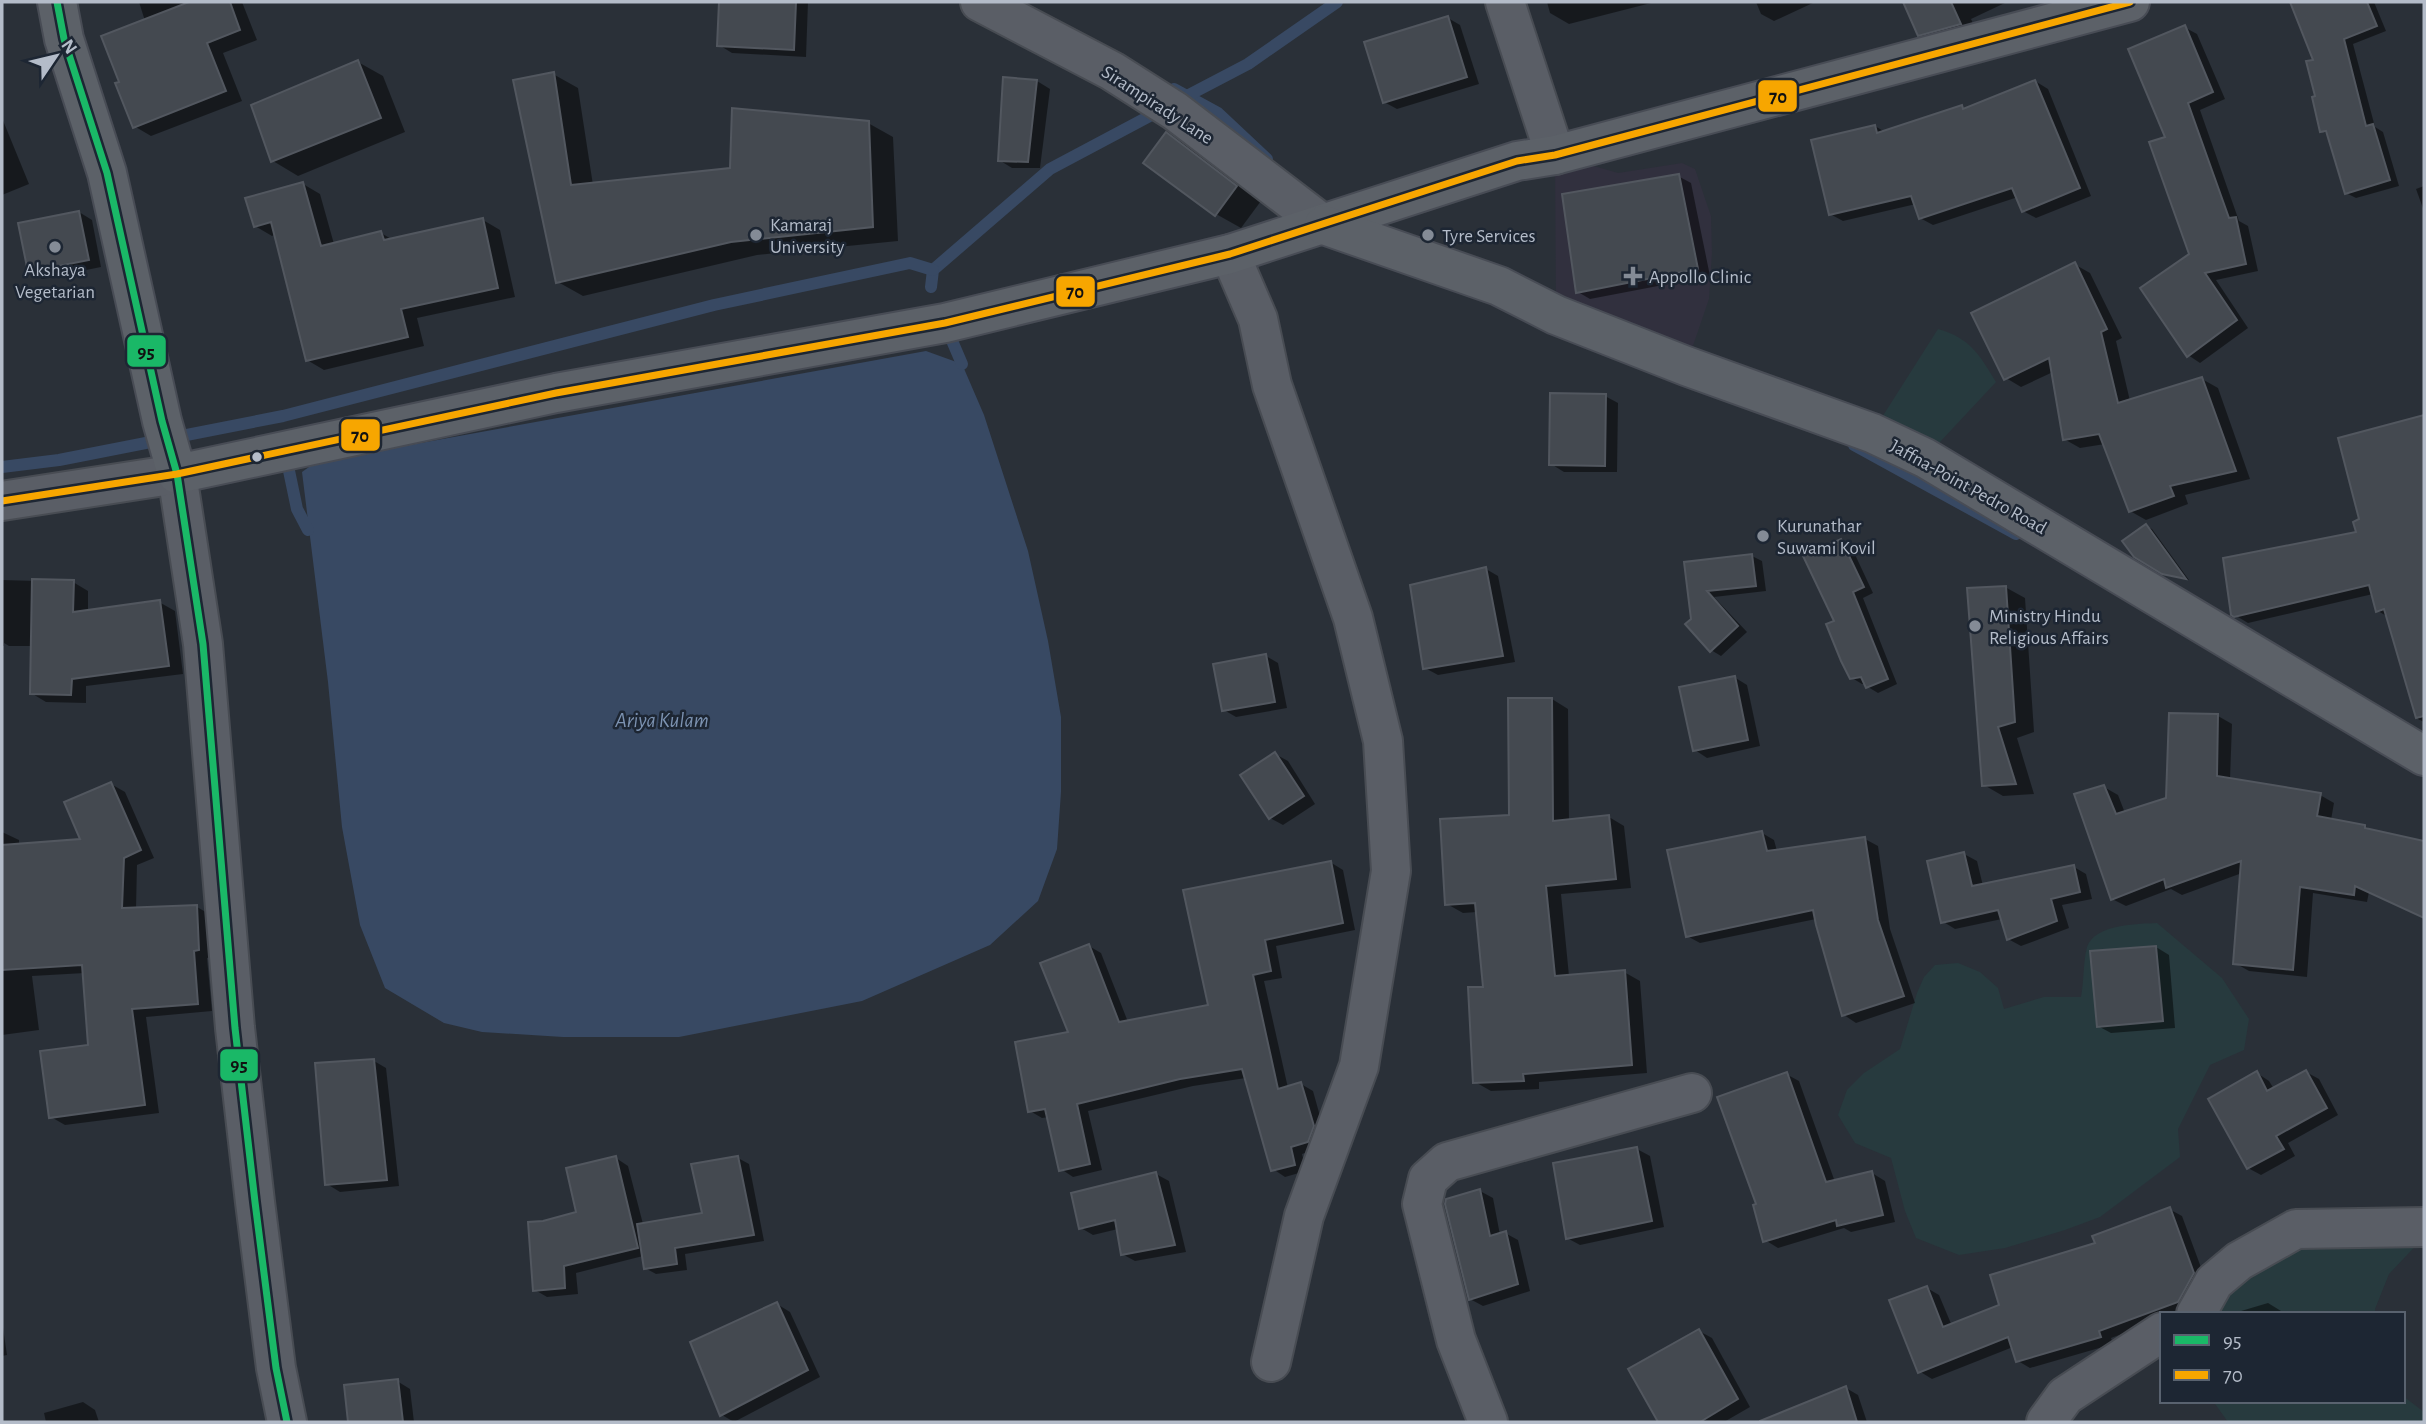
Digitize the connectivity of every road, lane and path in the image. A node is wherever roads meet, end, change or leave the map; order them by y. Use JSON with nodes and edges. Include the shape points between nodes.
{"nodes":[{"id":1,"x":57,"y":2,"type":"edge"},
{"id":2,"x":980,"y":2,"type":"edge"},
{"id":3,"x":1505,"y":2,"type":"edge"},
{"id":4,"x":2130,"y":2,"type":"edge"},
{"id":5,"x":1555,"y":155,"type":"junction"},
{"id":6,"x":1324,"y":225,"type":"junction"},
{"id":7,"x":1230,"y":254,"type":"junction"},
{"id":8,"x":170,"y":450,"type":"junction"},
{"id":9,"x":2,"y":501,"type":"edge"},
{"id":10,"x":2424,"y":756,"type":"edge"},
{"id":11,"x":1692,"y":1093,"type":"dead end"},
{"id":12,"x":2424,"y":1227,"type":"edge"},
{"id":13,"x":2197,"y":1312,"type":"edge"},
{"id":14,"x":2160,"y":1333,"type":"edge"},
{"id":15,"x":1271,"y":1362,"type":"dead end"},
{"id":16,"x":287,"y":1422,"type":"edge"},
{"id":17,"x":1488,"y":1422,"type":"edge"},
{"id":18,"x":2046,"y":1422,"type":"edge"}],
"edges":[{"from":1,"to":8,"type":"main road","via":[[64,40],[107,173]]},
{"from":2,"to":6,"type":"street","name":"Sirampirady Lane","via":[[1112,71],[1175,111]]},
{"from":3,"to":5,"type":"street"},
{"from":4,"to":5,"type":"main road"},
{"from":5,"to":6,"type":"main road","via":[[1517,161]]},
{"from":6,"to":7,"type":"main road"},
{"from":6,"to":10,"type":"main road","name":"Jaffna-Point Pedro Road","via":[[1499,286],[1556,315],[1872,433],[1925,458]]},
{"from":7,"to":8,"type":"main road","via":[[906,331],[556,393]]},
{"from":7,"to":15,"type":"street","via":[[1258,319],[1272,385],[1353,618],[1383,741],[1391,871],[1359,1066],[1304,1216]]},
{"from":8,"to":9,"type":"street"},
{"from":8,"to":16,"type":"street","via":[[203,644],[234,1028],[276,1368]]},
{"from":11,"to":17,"type":"street","via":[[1447,1163],[1428,1179],[1422,1205],[1456,1340]]},
{"from":12,"to":13,"type":"street","via":[[2296,1229],[2239,1261],[2214,1282]]},
{"from":14,"to":18,"type":"street","via":[[2065,1396]]}]}
